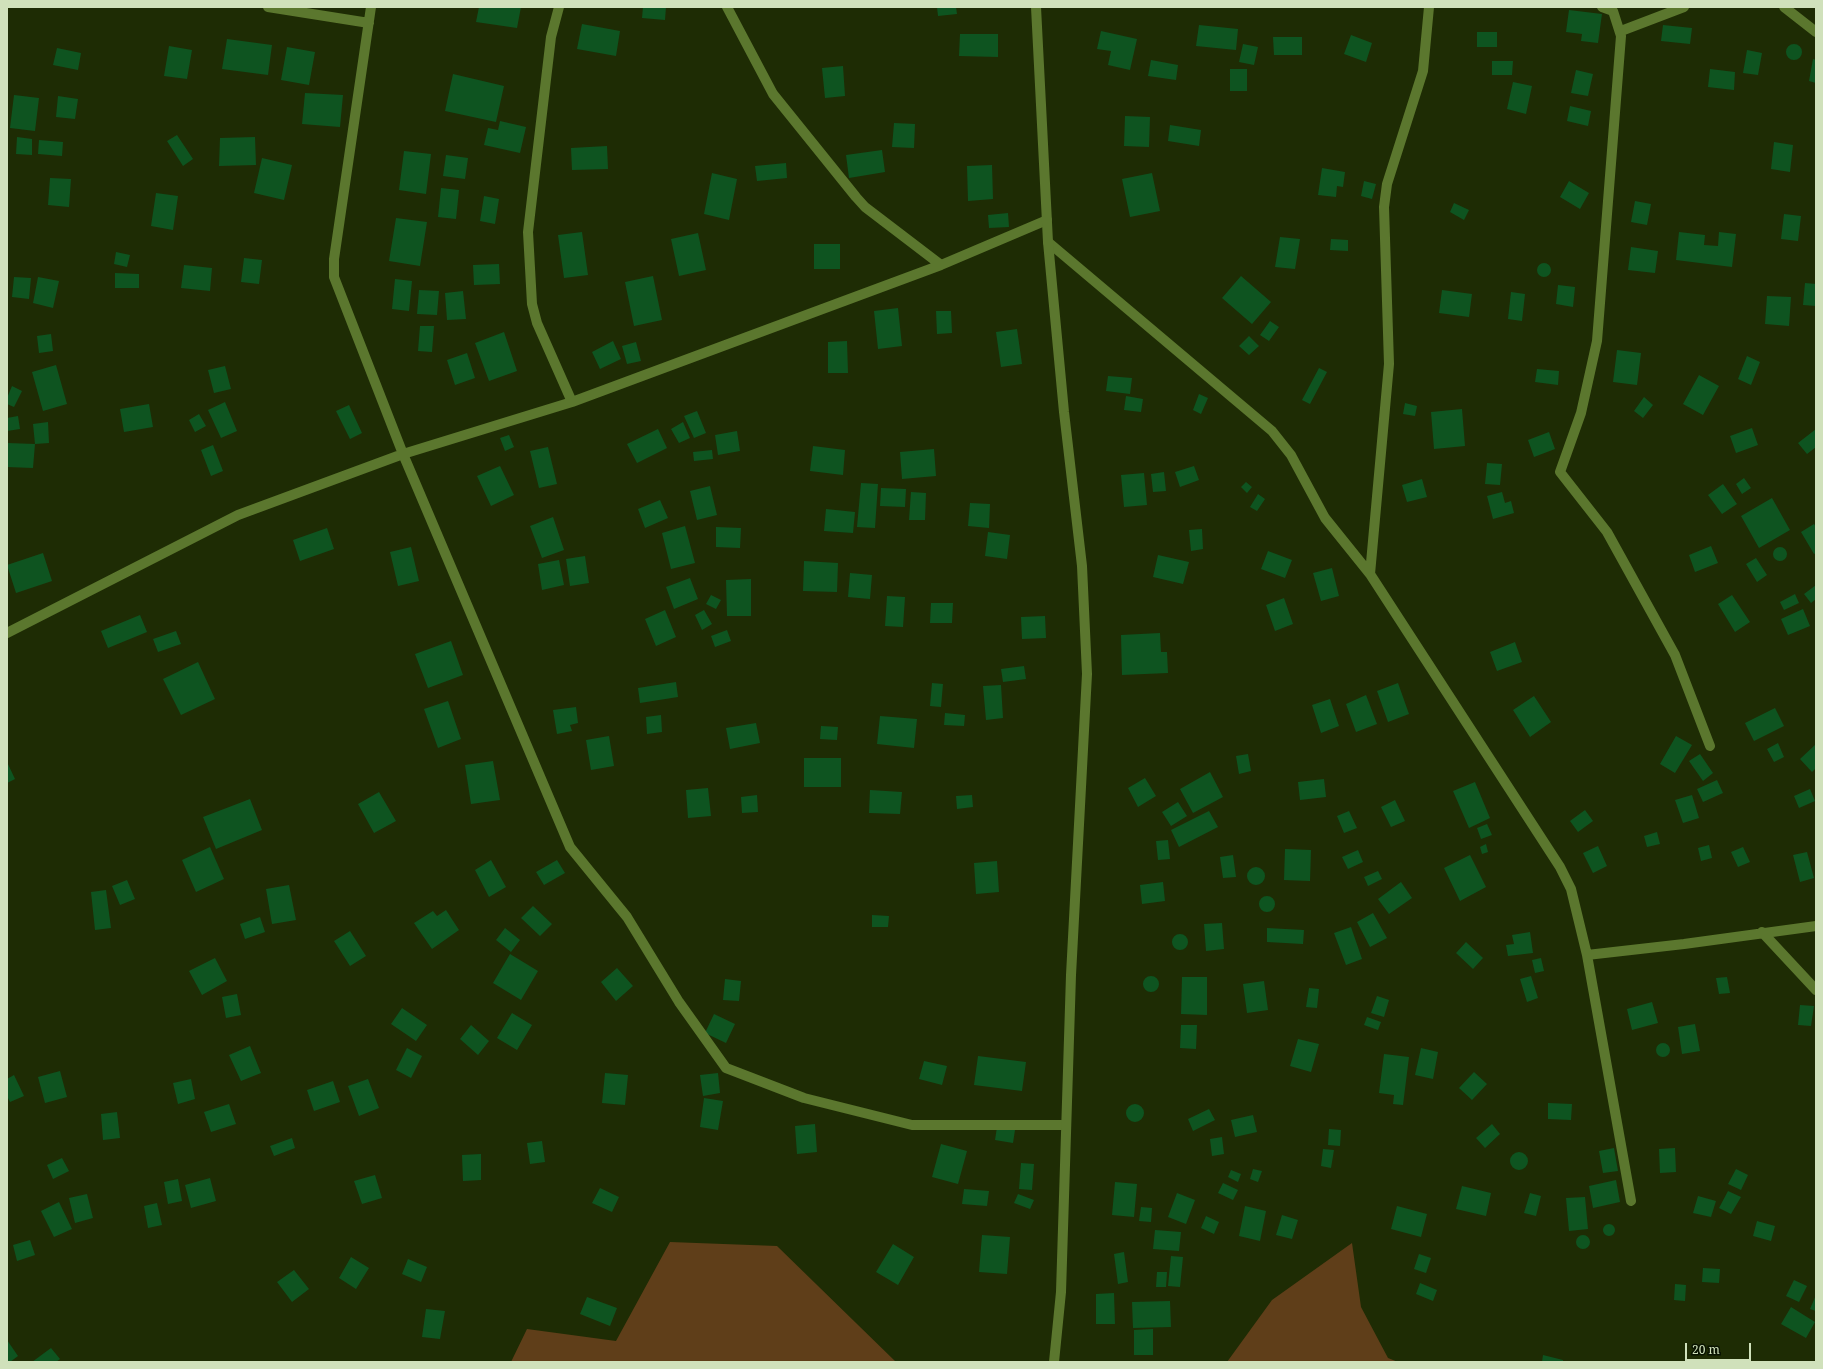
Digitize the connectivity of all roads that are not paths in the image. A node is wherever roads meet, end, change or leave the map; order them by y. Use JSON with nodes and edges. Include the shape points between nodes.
{"nodes":[{"id":1,"x":268,"y":7,"type":"edge"},
{"id":2,"x":371,"y":7,"type":"edge"},
{"id":3,"x":559,"y":7,"type":"edge"},
{"id":4,"x":727,"y":7,"type":"edge"},
{"id":5,"x":1036,"y":7,"type":"edge"},
{"id":6,"x":1429,"y":7,"type":"edge"},
{"id":7,"x":1602,"y":7,"type":"edge"},
{"id":8,"x":1684,"y":7,"type":"edge"},
{"id":9,"x":1784,"y":7,"type":"edge"},
{"id":10,"x":369,"y":23,"type":"junction"},
{"id":11,"x":1621,"y":31,"type":"junction"},
{"id":12,"x":1816,"y":32,"type":"edge"},
{"id":13,"x":1047,"y":220,"type":"junction"},
{"id":14,"x":1048,"y":242,"type":"junction"},
{"id":15,"x":941,"y":265,"type":"junction"},
{"id":16,"x":572,"y":402,"type":"junction"},
{"id":17,"x":403,"y":454,"type":"junction"},
{"id":18,"x":1370,"y":574,"type":"junction"},
{"id":19,"x":7,"y":633,"type":"edge"},
{"id":20,"x":1710,"y":746,"type":"dead end"},
{"id":21,"x":1816,"y":926,"type":"edge"},
{"id":22,"x":1762,"y":932,"type":"junction"},
{"id":23,"x":1587,"y":955,"type":"junction"},
{"id":24,"x":1816,"y":990,"type":"edge"},
{"id":25,"x":1066,"y":1125,"type":"junction"},
{"id":26,"x":1631,"y":1201,"type":"dead end"},
{"id":27,"x":1054,"y":1362,"type":"edge"}],
"edges":[{"from":1,"to":10,"type":"street"},
{"from":2,"to":10,"type":"street"},
{"from":3,"to":16,"type":"street","via":[[551,37],[528,232],[532,304],[537,323]]},
{"from":4,"to":15,"type":"street","via":[[772,94],[851,191],[865,207]]},
{"from":5,"to":13,"type":"street"},
{"from":6,"to":18,"type":"street","via":[[1423,71],[1387,184],[1385,201],[1389,364]]},
{"from":7,"to":11,"type":"street","via":[[1614,12]]},
{"from":8,"to":11,"type":"street"},
{"from":9,"to":12,"type":"street"},
{"from":10,"to":17,"type":"street","via":[[334,259],[334,277]]},
{"from":11,"to":20,"type":"street","via":[[1597,341],[1582,413],[1560,472],[1607,532],[1676,655]]},
{"from":13,"to":14,"type":"street"},
{"from":13,"to":15,"type":"street"},
{"from":14,"to":18,"type":"street","via":[[1272,431],[1291,455],[1325,518]]},
{"from":14,"to":25,"type":"street","via":[[1082,566],[1087,674]]},
{"from":15,"to":16,"type":"street"},
{"from":16,"to":17,"type":"street"},
{"from":17,"to":19,"type":"street","via":[[238,515]]},
{"from":17,"to":25,"type":"street","via":[[570,847],[627,917],[679,1002],[726,1068],[804,1098],[912,1124]]},
{"from":18,"to":23,"type":"street","via":[[1560,867],[1571,889]]},
{"from":21,"to":22,"type":"street"},
{"from":22,"to":23,"type":"street"},
{"from":22,"to":24,"type":"street"},
{"from":23,"to":26,"type":"street"},
{"from":25,"to":27,"type":"street","via":[[1061,1292]]}]}
